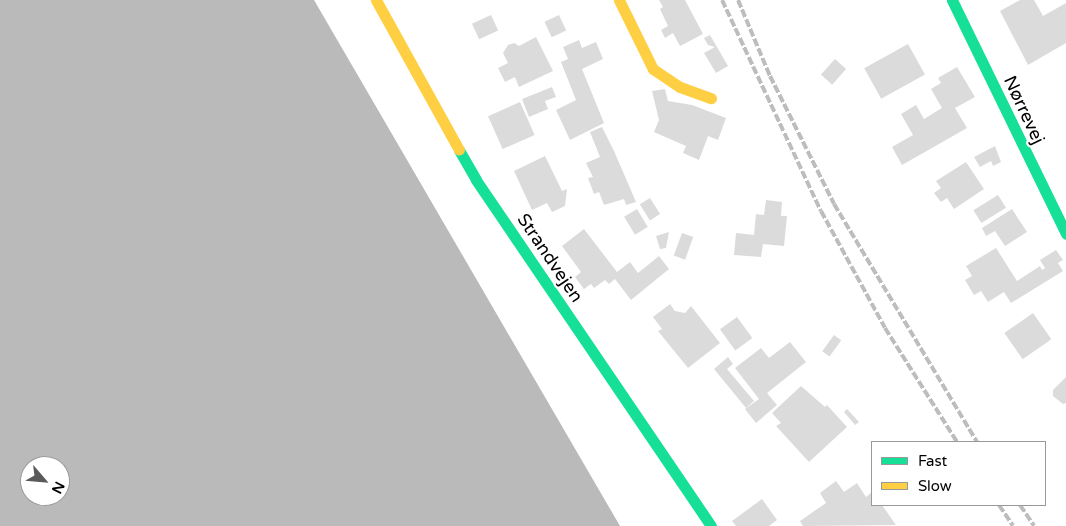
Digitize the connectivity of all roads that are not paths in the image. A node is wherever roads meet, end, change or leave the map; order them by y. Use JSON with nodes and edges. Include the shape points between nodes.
{"nodes":[{"id":1,"x":376,"y":0,"type":"edge"},
{"id":2,"x":619,"y":0,"type":"edge"},
{"id":3,"x":952,"y":0,"type":"edge"},
{"id":4,"x":712,"y":98,"type":"dead end"},
{"id":5,"x":1066,"y":234,"type":"edge"},
{"id":6,"x":711,"y":526,"type":"edge"}],
"edges":[{"from":1,"to":6,"type":"main road","name":"Strandvejen","via":[[476,180]]},
{"from":2,"to":4,"type":"main road","via":[[653,69],[680,87]]},
{"from":3,"to":5,"type":"main road","name":"Nørrevej"}]}
